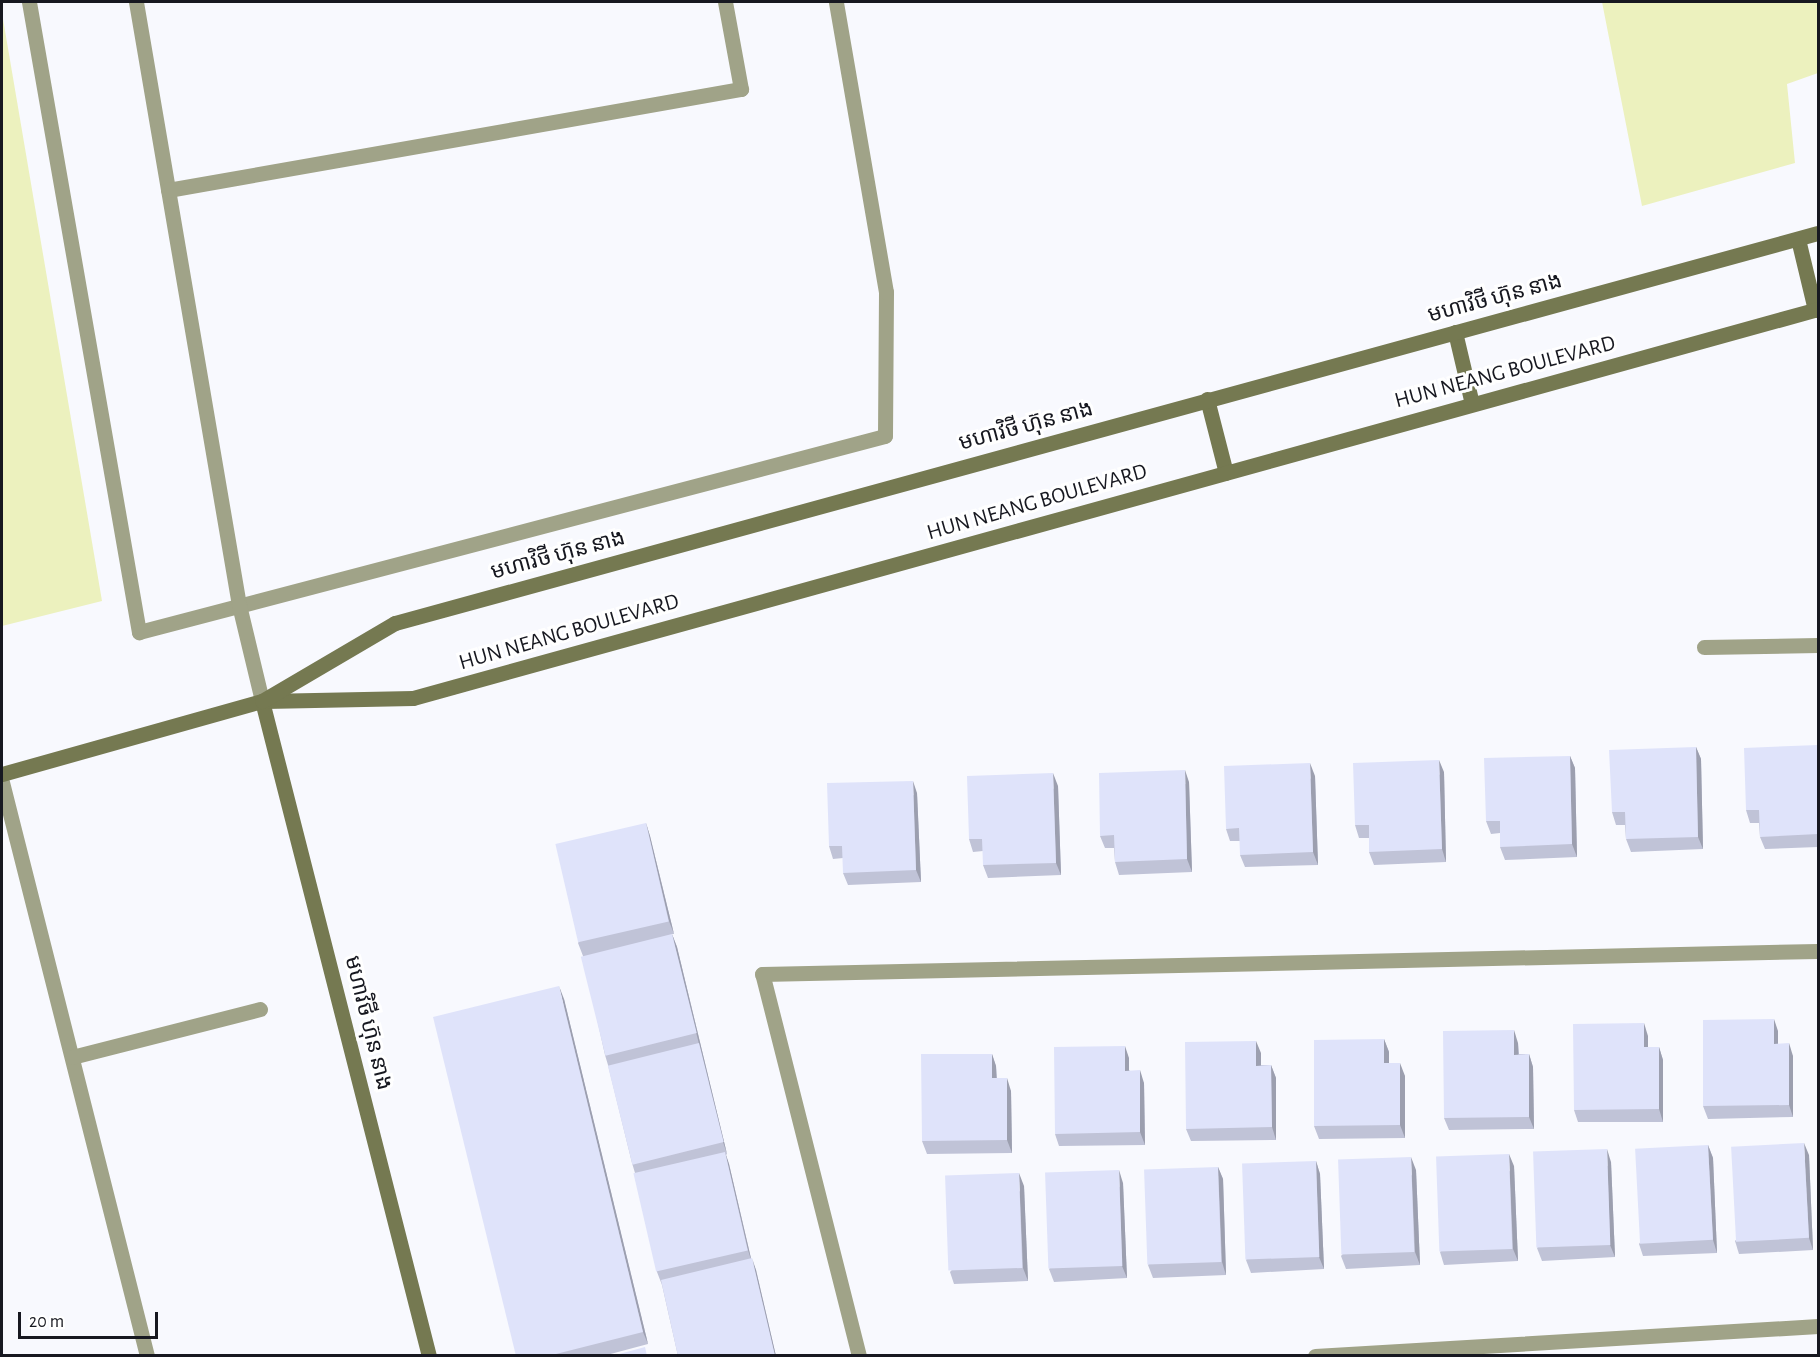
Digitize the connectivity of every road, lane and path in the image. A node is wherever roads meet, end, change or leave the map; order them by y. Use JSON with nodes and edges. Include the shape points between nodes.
{"nodes":[{"id":1,"x":29,"y":2,"type":"edge"},
{"id":2,"x":136,"y":2,"type":"edge"},
{"id":3,"x":725,"y":2,"type":"edge"},
{"id":4,"x":836,"y":2,"type":"edge"},
{"id":5,"x":168,"y":190,"type":"junction"},
{"id":6,"x":1818,"y":233,"type":"edge"},
{"id":7,"x":1798,"y":239,"type":"junction"},
{"id":8,"x":1817,"y":309,"type":"edge"},
{"id":9,"x":1455,"y":332,"type":"junction"},
{"id":10,"x":1207,"y":399,"type":"junction"},
{"id":11,"x":1472,"y":404,"type":"junction"},
{"id":12,"x":1226,"y":473,"type":"junction"},
{"id":13,"x":240,"y":605,"type":"junction"},
{"id":14,"x":1818,"y":645,"type":"edge"},
{"id":15,"x":1704,"y":647,"type":"dead end"},
{"id":16,"x":262,"y":701,"type":"junction"},
{"id":17,"x":2,"y":774,"type":"edge"},
{"id":18,"x":2,"y":782,"type":"edge"},
{"id":19,"x":1818,"y":951,"type":"edge"},
{"id":20,"x":260,"y":1009,"type":"dead end"},
{"id":21,"x":72,"y":1058,"type":"junction"},
{"id":22,"x":1818,"y":1326,"type":"edge"},
{"id":23,"x":147,"y":1356,"type":"edge"},
{"id":24,"x":429,"y":1356,"type":"edge"},
{"id":25,"x":859,"y":1356,"type":"edge"},
{"id":26,"x":1315,"y":1356,"type":"edge"}],
"edges":[{"from":1,"to":13,"type":"street","via":[[139,632]]},
{"from":2,"to":5,"type":"street"},
{"from":3,"to":5,"type":"street","via":[[741,88]]},
{"from":4,"to":13,"type":"street","via":[[885,292],[885,436]]},
{"from":5,"to":13,"type":"street"},
{"from":6,"to":7,"type":"main road","name":"មហាវិថី ហ៊ុន នាង"},
{"from":7,"to":8,"type":"main road"},
{"from":7,"to":9,"type":"main road","name":"មហាវិថី ហ៊ុន នាង"},
{"from":8,"to":11,"type":"main road","name":"HUN NEANG BOULEVARD"},
{"from":9,"to":10,"type":"main road","name":"មហាវិថី ហ៊ុន នាង"},
{"from":9,"to":11,"type":"main road"},
{"from":10,"to":12,"type":"main road"},
{"from":10,"to":16,"type":"main road","name":"មហាវិថី ហ៊ុន នាង","via":[[395,623]]},
{"from":11,"to":12,"type":"main road","name":"HUN NEANG BOULEVARD"},
{"from":12,"to":16,"type":"main road","name":"HUN NEANG BOULEVARD","via":[[413,698]]},
{"from":13,"to":16,"type":"street"},
{"from":14,"to":15,"type":"street"},
{"from":16,"to":17,"type":"main road","name":"មហាវិថី ហ៊ុន នាង"},
{"from":16,"to":24,"type":"main road","name":"មហាវិថី ហ៊ុន នាង"},
{"from":18,"to":21,"type":"street"},
{"from":19,"to":25,"type":"street","via":[[762,974]]},
{"from":20,"to":21,"type":"street"},
{"from":21,"to":23,"type":"street"},
{"from":22,"to":26,"type":"street"}]}
